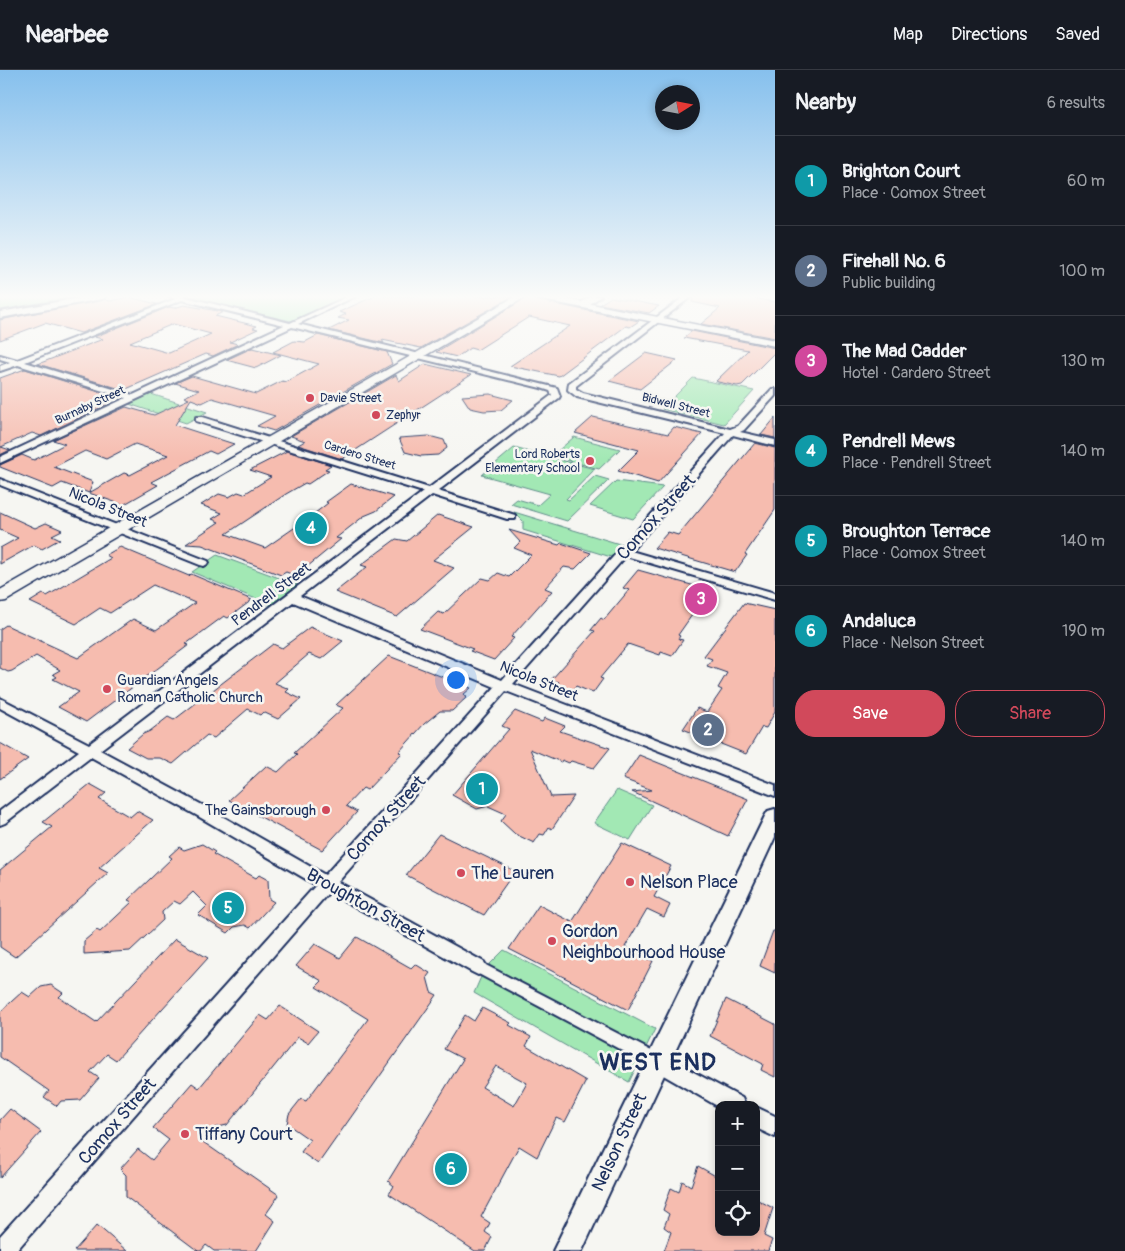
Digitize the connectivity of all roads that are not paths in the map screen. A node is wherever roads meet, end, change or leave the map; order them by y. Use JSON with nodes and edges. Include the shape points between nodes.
{"nodes":[{"id":1,"x":45,"y":351,"type":"edge"},
{"id":2,"x":235,"y":351,"type":"edge"},
{"id":3,"x":398,"y":351,"type":"edge"},
{"id":4,"x":426,"y":351,"type":"edge"},
{"id":5,"x":615,"y":351,"type":"edge"},
{"id":6,"x":418,"y":356,"type":"junction"},
{"id":7,"x":0,"y":357,"type":"edge"},
{"id":8,"x":17,"y":362,"type":"junction"},
{"id":9,"x":0,"y":369,"type":"edge"},
{"id":10,"x":775,"y":391,"type":"edge"},
{"id":11,"x":134,"y":398,"type":"junction"},
{"id":12,"x":199,"y":419,"type":"dead end"},
{"id":13,"x":731,"y":432,"type":"junction"},
{"id":14,"x":270,"y":441,"type":"junction"},
{"id":15,"x":775,"y":443,"type":"edge"},
{"id":16,"x":0,"y":460,"type":"edge"},
{"id":17,"x":0,"y":482,"type":"edge"},
{"id":18,"x":432,"y":491,"type":"junction"},
{"id":19,"x":511,"y":517,"type":"dead end"},
{"id":20,"x":118,"y":528,"type":"junction"},
{"id":21,"x":624,"y":552,"type":"junction"},
{"id":22,"x":204,"y":563,"type":"dead end"},
{"id":23,"x":0,"y":597,"type":"edge"},
{"id":24,"x":292,"y":597,"type":"junction"},
{"id":25,"x":775,"y":597,"type":"edge"},
{"id":26,"x":505,"y":685,"type":"junction"},
{"id":27,"x":0,"y":702,"type":"edge"},
{"id":28,"x":90,"y":750,"type":"junction"},
{"id":29,"x":775,"y":791,"type":"edge"},
{"id":30,"x":775,"y":816,"type":"edge"},
{"id":31,"x":0,"y":819,"type":"edge"},
{"id":32,"x":327,"y":883,"type":"junction"},
{"id":33,"x":478,"y":967,"type":"joint"},
{"id":34,"x":658,"y":1062,"type":"junction"},
{"id":35,"x":728,"y":1101,"type":"edge"},
{"id":36,"x":760,"y":1119,"type":"edge"},
{"id":37,"x":775,"y":1127,"type":"edge"},
{"id":38,"x":1,"y":1251,"type":"edge"},
{"id":39,"x":566,"y":1251,"type":"edge"}],
"edges":[{"from":1,"to":8,"type":"street"},
{"from":2,"to":11,"type":"street","name":"Burnaby Street"},
{"from":3,"to":6,"type":"street"},
{"from":4,"to":6,"type":"main road"},
{"from":5,"to":13,"type":"street","name":"Bidwell Street","via":[[572,384],[572,390],[580,395]]},
{"from":6,"to":14,"type":"main road"},
{"from":6,"to":18,"type":"street","name":"Pendrell Street","via":[[544,386],[556,392],[549,403]]},
{"from":7,"to":8,"type":"street"},
{"from":8,"to":9,"type":"street"},
{"from":8,"to":11,"type":"street"},
{"from":10,"to":13,"type":"street","name":"Comox Street","via":[[741,428]]},
{"from":11,"to":16,"type":"street","name":"Burnaby Street"},
{"from":12,"to":14,"type":"street","name":"Cardero Street"},
{"from":13,"to":15,"type":"street","name":"Bidwell Street"},
{"from":13,"to":21,"type":"street","name":"Comox Street"},
{"from":14,"to":18,"type":"street","name":"Cardero Street"},
{"from":14,"to":20,"type":"main road"},
{"from":17,"to":20,"type":"street","name":"Nicola Street"},
{"from":18,"to":19,"type":"street","name":"Cardero Street"},
{"from":18,"to":24,"type":"street","name":"Pendrell Street"},
{"from":20,"to":22,"type":"street","name":"Nicola Street"},
{"from":20,"to":23,"type":"main road"},
{"from":21,"to":25,"type":"street"},
{"from":21,"to":26,"type":"street","name":"Comox Street"},
{"from":24,"to":26,"type":"street","name":"Nicola Street"},
{"from":24,"to":28,"type":"street","name":"Pendrell Street"},
{"from":26,"to":29,"type":"street","name":"Nicola Street"},
{"from":26,"to":32,"type":"street","name":"Comox Street"},
{"from":27,"to":28,"type":"street","name":"Broughton Street"},
{"from":28,"to":31,"type":"street","name":"Pendrell Street"},
{"from":28,"to":32,"type":"street","name":"Broughton Street"},
{"from":30,"to":34,"type":"street","name":"Nelson Street"},
{"from":32,"to":33,"type":"street","name":"Broughton Street"},
{"from":32,"to":38,"type":"street","name":"Comox Street"},
{"from":33,"to":34,"type":"street","name":"Broughton Street"},
{"from":34,"to":35,"type":"street","name":"Broughton Street"},
{"from":34,"to":39,"type":"street","name":"Nelson Street"},
{"from":36,"to":37,"type":"street"}]}
